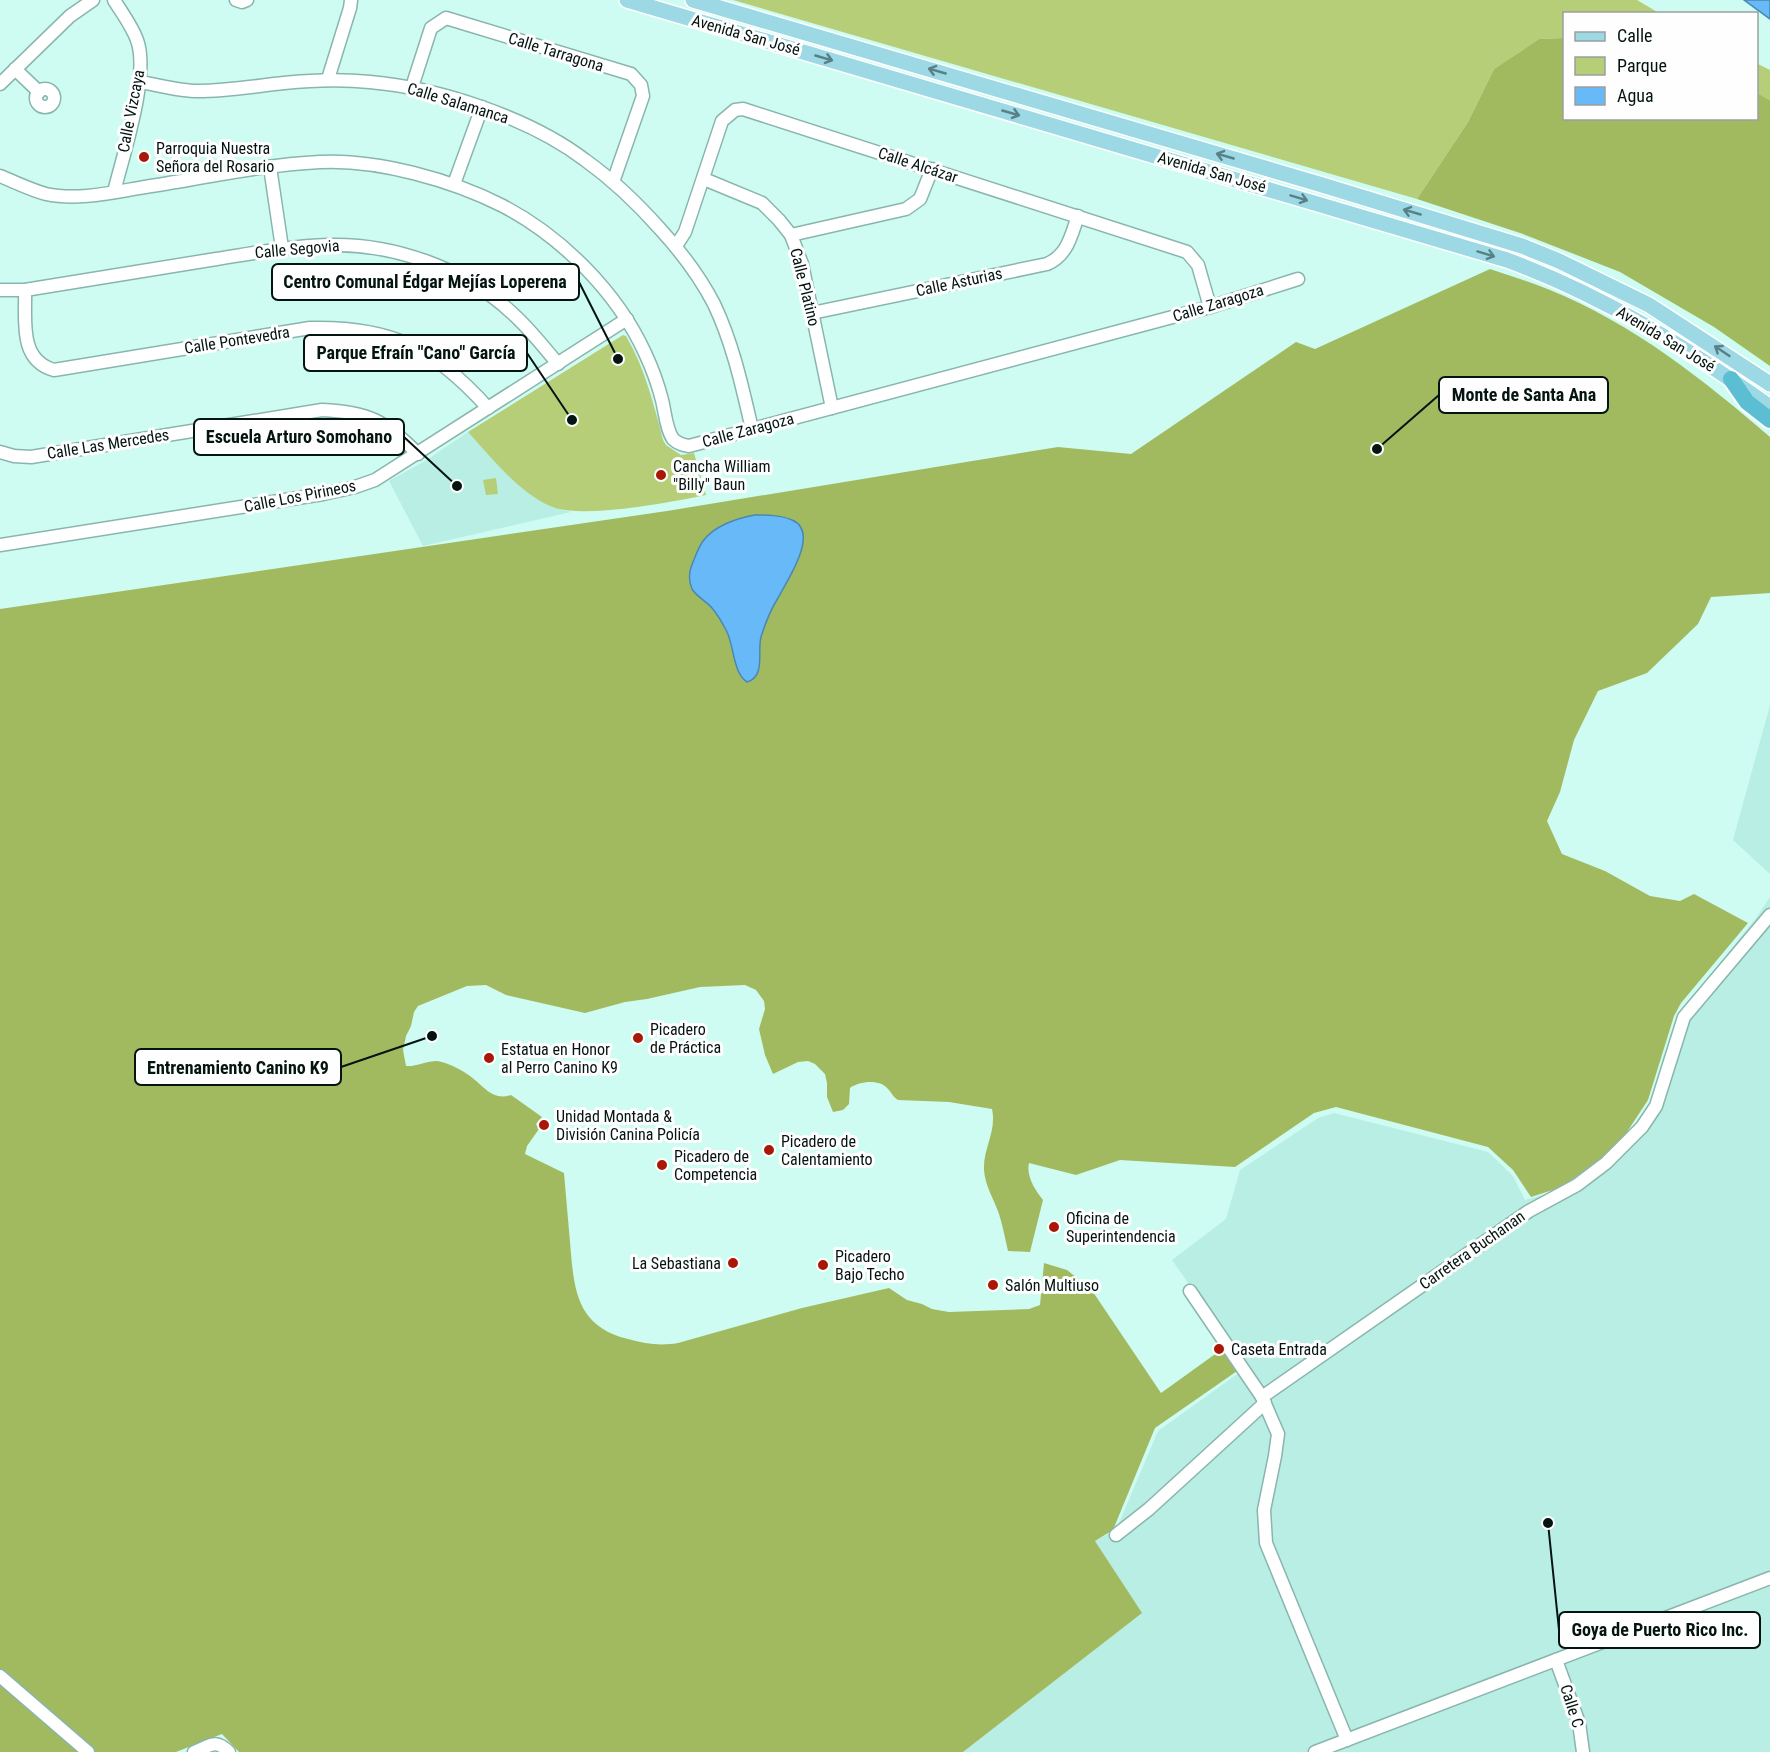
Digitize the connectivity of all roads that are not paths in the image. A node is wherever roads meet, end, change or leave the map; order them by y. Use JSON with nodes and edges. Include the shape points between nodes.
{"nodes":[{"id":1,"x":93,"y":0,"type":"edge"},
{"id":2,"x":114,"y":0,"type":"edge"},
{"id":3,"x":236,"y":0,"type":"edge"},
{"id":4,"x":247,"y":0,"type":"edge"},
{"id":5,"x":351,"y":0,"type":"edge"},
{"id":6,"x":627,"y":0,"type":"edge"},
{"id":7,"x":693,"y":0,"type":"edge"},
{"id":8,"x":15,"y":69,"type":"junction"},
{"id":9,"x":328,"y":79,"type":"junction"},
{"id":10,"x":140,"y":82,"type":"junction"},
{"id":11,"x":0,"y":84,"type":"edge"},
{"id":12,"x":412,"y":87,"type":"junction"},
{"id":13,"x":39,"y":92,"type":"dead end"},
{"id":14,"x":482,"y":107,"type":"junction"},
{"id":15,"x":270,"y":167,"type":"junction"},
{"id":16,"x":932,"y":169,"type":"junction"},
{"id":17,"x":0,"y":176,"type":"edge"},
{"id":18,"x":704,"y":179,"type":"junction"},
{"id":19,"x":613,"y":182,"type":"junction"},
{"id":20,"x":454,"y":184,"type":"junction"},
{"id":21,"x":114,"y":192,"type":"junction"},
{"id":22,"x":1078,"y":216,"type":"junction"},
{"id":23,"x":791,"y":235,"type":"junction"},
{"id":24,"x":676,"y":246,"type":"junction"},
{"id":25,"x":282,"y":248,"type":"junction"},
{"id":26,"x":1298,"y":279,"type":"dead end"},
{"id":27,"x":0,"y":290,"type":"edge"},
{"id":28,"x":25,"y":290,"type":"junction"},
{"id":29,"x":1210,"y":307,"type":"junction"},
{"id":30,"x":812,"y":313,"type":"junction"},
{"id":31,"x":627,"y":319,"type":"junction"},
{"id":32,"x":558,"y":364,"type":"junction"},
{"id":33,"x":1731,"y":379,"type":"junction"},
{"id":34,"x":1770,"y":384,"type":"edge"},
{"id":35,"x":1770,"y":407,"type":"edge"},
{"id":36,"x":488,"y":408,"type":"junction"},
{"id":37,"x":832,"y":408,"type":"junction"},
{"id":38,"x":1770,"y":420,"type":"edge"},
{"id":39,"x":752,"y":429,"type":"junction"},
{"id":40,"x":0,"y":452,"type":"edge"},
{"id":41,"x":418,"y":454,"type":"junction"},
{"id":42,"x":0,"y":545,"type":"edge"},
{"id":43,"x":1770,"y":915,"type":"edge"},
{"id":44,"x":1190,"y":1291,"type":"dead end"},
{"id":45,"x":1264,"y":1400,"type":"junction"},
{"id":46,"x":1116,"y":1536,"type":"dead end"},
{"id":47,"x":1770,"y":1578,"type":"edge"},
{"id":48,"x":1556,"y":1660,"type":"junction"},
{"id":49,"x":0,"y":1676,"type":"edge"},
{"id":50,"x":1347,"y":1740,"type":"junction"},
{"id":51,"x":88,"y":1752,"type":"edge"},
{"id":52,"x":194,"y":1752,"type":"edge"},
{"id":53,"x":229,"y":1752,"type":"edge"},
{"id":54,"x":1315,"y":1752,"type":"edge"},
{"id":55,"x":1583,"y":1752,"type":"edge"}],
"edges":[{"from":1,"to":8,"type":"street","via":[[70,16]]},
{"from":2,"to":10,"type":"street","name":"Calle Vizcaya","via":[[137,39]]},
{"from":3,"to":4,"type":"street"},
{"from":5,"to":9,"type":"street"},
{"from":6,"to":33,"type":"main road","name":"Avenida San José","one_way":true,"via":[[1507,260],[1567,283],[1624,312]]},
{"from":34,"to":7,"type":"main road","name":"Avenida San José","one_way":true,"via":[[1649,305],[1522,246]]},
{"from":8,"to":11,"type":"street"},
{"from":8,"to":13,"type":"street"},
{"from":9,"to":10,"type":"street","name":"Calle Salamanca","via":[[196,91]]},
{"from":9,"to":12,"type":"street","name":"Calle Salamanca"},
{"from":10,"to":21,"type":"street","name":"Calle Vizcaya"},
{"from":12,"to":14,"type":"street","name":"Calle Salamanca"},
{"from":12,"to":19,"type":"street","name":"Calle Tarragona","via":[[431,28],[446,18],[631,74],[641,84],[643,96]]},
{"from":14,"to":19,"type":"street","name":"Calle Salamanca","via":[[555,141]]},
{"from":14,"to":20,"type":"street"},
{"from":15,"to":20,"type":"street","name":"Calle Zaragoza","via":[[321,162],[368,164]]},
{"from":15,"to":21,"type":"street","name":"Calle Zaragoza"},
{"from":15,"to":25,"type":"street"},
{"from":16,"to":18,"type":"street","name":"Calle Alcázar","via":[[739,109],[722,121]]},
{"from":16,"to":22,"type":"street","name":"Calle Alcázar"},
{"from":16,"to":23,"type":"street","via":[[920,199],[906,209]]},
{"from":17,"to":21,"type":"street","name":"Calle Zaragoza","via":[[46,194],[84,196]]},
{"from":18,"to":23,"type":"street","name":"Calle Platino","via":[[762,203]]},
{"from":18,"to":24,"type":"street","name":"Calle Alcázar"},
{"from":19,"to":24,"type":"street","name":"Calle Salamanca"},
{"from":20,"to":31,"type":"street","name":"Calle Zaragoza","via":[[504,207],[557,242],[598,282]]},
{"from":22,"to":29,"type":"street","name":"Calle Alcázar","via":[[1187,252],[1198,265]]},
{"from":22,"to":30,"type":"street","name":"Calle Asturias","via":[[1068,246],[1047,264]]},
{"from":23,"to":30,"type":"street","name":"Calle Platino","via":[[802,264]]},
{"from":24,"to":39,"type":"street","name":"Calle Salamanca","via":[[702,284],[725,329]]},
{"from":25,"to":28,"type":"street","name":"Calle Segovia"},
{"from":25,"to":32,"type":"street","name":"Calle Segovia","via":[[371,247],[439,266],[474,284],[511,311]]},
{"from":26,"to":29,"type":"street","name":"Calle Zaragoza"},
{"from":27,"to":28,"type":"street","name":"Calle Segovia"},
{"from":28,"to":36,"type":"street","name":"Calle Pontevedra","via":[[27,346],[46,368],[54,370],[310,328],[351,328],[402,341],[430,355],[455,373]]},
{"from":29,"to":37,"type":"street","name":"Calle Zaragoza"},
{"from":30,"to":37,"type":"street","name":"Calle Platino"},
{"from":31,"to":32,"type":"street","name":"Calle Los Pirineos"},
{"from":31,"to":39,"type":"street","name":"Calle Zaragoza","via":[[653,372],[674,440],[689,446]]},
{"from":32,"to":36,"type":"street","name":"Calle Los Pirineos"},
{"from":33,"to":35,"type":"main road","name":"Avenida San José"},
{"from":33,"to":38,"type":"highway","via":[[1748,402]]},
{"from":36,"to":41,"type":"street","name":"Calle Los Pirineos"},
{"from":37,"to":39,"type":"street","name":"Calle Zaragoza"},
{"from":40,"to":41,"type":"street","name":"Calle Las Mercedes","via":[[31,457],[322,410],[370,417],[395,431]]},
{"from":41,"to":42,"type":"street","name":"Calle Los Pirineos","via":[[375,480],[337,491]]},
{"from":43,"to":45,"type":"street","name":"Carretera Buchanan","via":[[1684,1017],[1656,1106],[1642,1127],[1606,1163],[1577,1185],[1529,1211]]},
{"from":44,"to":45,"type":"street"},
{"from":45,"to":46,"type":"street","name":"Carretera Buchanan"},
{"from":45,"to":50,"type":"street","via":[[1278,1434],[1264,1510],[1266,1543]]},
{"from":47,"to":48,"type":"street"},
{"from":48,"to":50,"type":"street"},
{"from":48,"to":55,"type":"street","name":"Calle C","via":[[1579,1723]]},
{"from":49,"to":51,"type":"street"},
{"from":50,"to":54,"type":"street"},
{"from":52,"to":53,"type":"street","via":[[216,1743]]}]}
